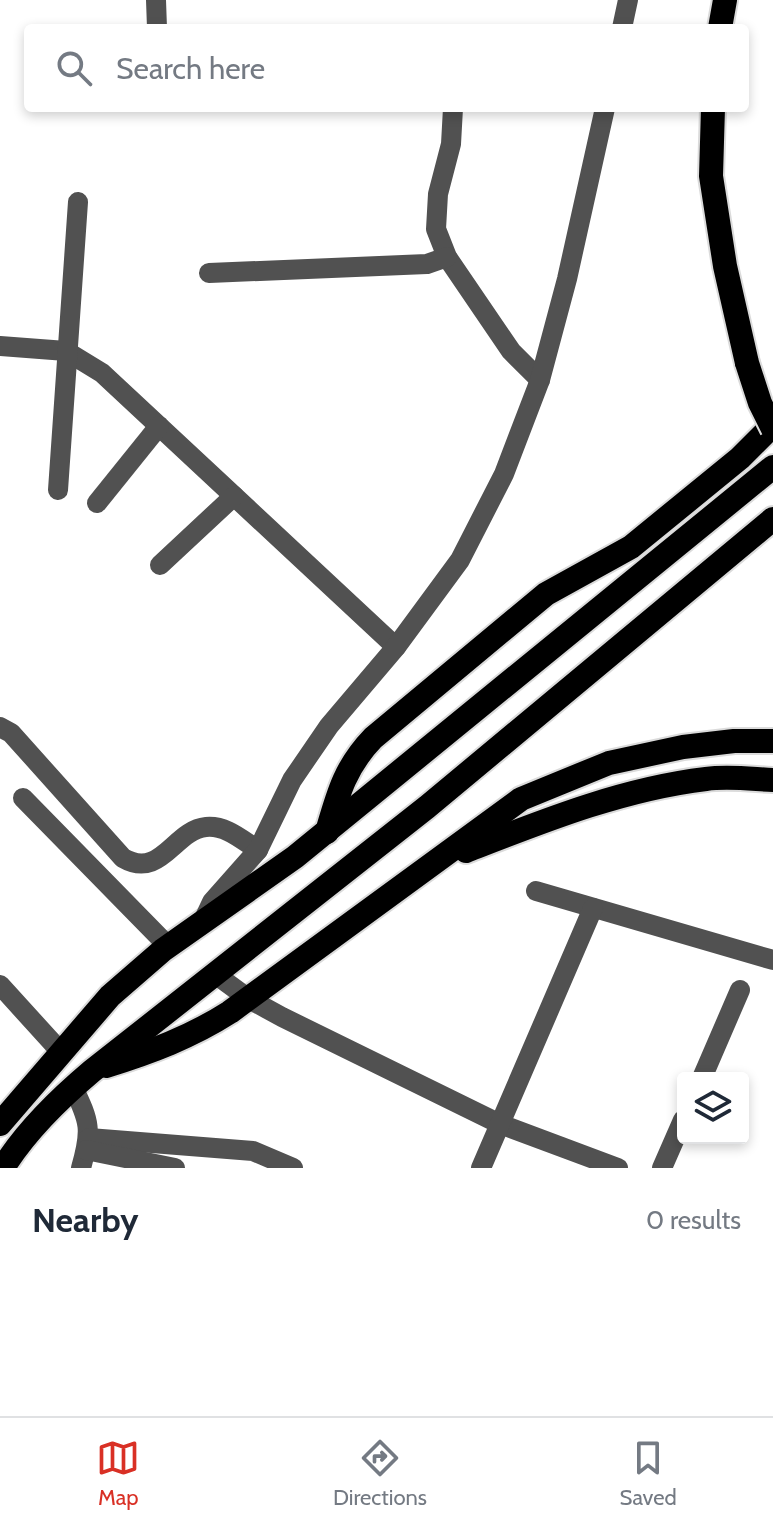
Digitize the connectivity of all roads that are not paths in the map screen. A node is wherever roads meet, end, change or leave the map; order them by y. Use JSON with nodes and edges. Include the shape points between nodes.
{"nodes":[{"id":1,"x":156,"y":0,"type":"edge"},
{"id":2,"x":628,"y":0,"type":"edge"},
{"id":3,"x":725,"y":0,"type":"edge"},
{"id":4,"x":157,"y":24,"type":"edge"},
{"id":5,"x":623,"y":24,"type":"edge"},
{"id":6,"x":721,"y":24,"type":"edge"},
{"id":7,"x":453,"y":112,"type":"edge"},
{"id":8,"x":604,"y":112,"type":"edge"},
{"id":9,"x":713,"y":112,"type":"edge"},
{"id":10,"x":78,"y":202,"type":"dead end"},
{"id":11,"x":447,"y":257,"type":"junction"},
{"id":12,"x":209,"y":273,"type":"dead end"},
{"id":13,"x":0,"y":346,"type":"edge"},
{"id":14,"x":66,"y":351,"type":"junction"},
{"id":15,"x":540,"y":380,"type":"junction"},
{"id":16,"x":159,"y":426,"type":"junction"},
{"id":17,"x":773,"y":427,"type":"edge"},
{"id":18,"x":773,"y":467,"type":"edge"},
{"id":19,"x":58,"y":490,"type":"dead end"},
{"id":20,"x":234,"y":496,"type":"junction"},
{"id":21,"x":97,"y":503,"type":"dead end"},
{"id":22,"x":769,"y":522,"type":"edge"},
{"id":23,"x":160,"y":565,"type":"dead end"},
{"id":24,"x":396,"y":647,"type":"junction"},
{"id":25,"x":0,"y":727,"type":"edge"},
{"id":26,"x":773,"y":741,"type":"edge"},
{"id":27,"x":773,"y":780,"type":"edge"},
{"id":28,"x":23,"y":798,"type":"dead end"},
{"id":29,"x":327,"y":832,"type":"junction"},
{"id":30,"x":258,"y":850,"type":"junction"},
{"id":31,"x":433,"y":863,"type":"junction"},
{"id":32,"x":536,"y":891,"type":"dead end"},
{"id":33,"x":593,"y":908,"type":"junction"},
{"id":34,"x":203,"y":922,"type":"junction"},
{"id":35,"x":168,"y":946,"type":"junction"},
{"id":36,"x":773,"y":960,"type":"edge"},
{"id":37,"x":215,"y":974,"type":"junction"},
{"id":38,"x":0,"y":985,"type":"edge"},
{"id":39,"x":740,"y":990,"type":"dead end"},
{"id":40,"x":249,"y":999,"type":"junction"},
{"id":41,"x":60,"y":1051,"type":"junction"},
{"id":42,"x":92,"y":1071,"type":"junction"},
{"id":43,"x":705,"y":1072,"type":"edge"},
{"id":44,"x":73,"y":1087,"type":"junction"},
{"id":45,"x":0,"y":1124,"type":"edge"},
{"id":46,"x":500,"y":1124,"type":"junction"},
{"id":47,"x":677,"y":1134,"type":"edge"},
{"id":48,"x":85,"y":1152,"type":"edge"},
{"id":49,"x":3,"y":1168,"type":"edge"},
{"id":50,"x":175,"y":1168,"type":"edge"},
{"id":51,"x":293,"y":1168,"type":"edge"},
{"id":52,"x":481,"y":1168,"type":"edge"},
{"id":53,"x":618,"y":1168,"type":"edge"},
{"id":54,"x":662,"y":1168,"type":"edge"}],
"edges":[{"from":1,"to":4,"type":"street"},
{"from":2,"to":5,"type":"street"},
{"from":3,"to":6,"type":"highway"},
{"from":7,"to":11,"type":"street","via":[[436,229]]},
{"from":8,"to":15,"type":"street"},
{"from":9,"to":17,"type":"highway","bridge":true,"via":[[711,176],[725,266],[747,363]]},
{"from":10,"to":14,"type":"street"},
{"from":11,"to":12,"type":"street","via":[[427,264]]},
{"from":11,"to":15,"type":"street","via":[[511,351]]},
{"from":13,"to":14,"type":"street"},
{"from":14,"to":16,"type":"street","via":[[102,373]]},
{"from":14,"to":19,"type":"street"},
{"from":15,"to":24,"type":"street","via":[[504,474],[460,560]]},
{"from":16,"to":20,"type":"street"},
{"from":16,"to":21,"type":"street"},
{"from":17,"to":29,"type":"highway","via":[[631,547],[546,594],[373,738],[346,773]]},
{"from":18,"to":29,"type":"highway"},
{"from":20,"to":23,"type":"street"},
{"from":20,"to":24,"type":"street"},
{"from":22,"to":37,"type":"highway","via":[[427,807]]},
{"from":24,"to":30,"type":"street","via":[[329,726],[292,780]]},
{"from":25,"to":30,"type":"street","via":[[133,863],[151,863],[208,827],[229,831]]},
{"from":26,"to":31,"type":"highway","via":[[683,747],[609,763],[521,799]]},
{"from":27,"to":31,"type":"highway","via":[[708,779],[645,789]]},
{"from":28,"to":35,"type":"street"},
{"from":29,"to":34,"type":"highway"},
{"from":30,"to":34,"type":"street","via":[[212,902]]},
{"from":31,"to":40,"type":"highway"},
{"from":32,"to":33,"type":"street"},
{"from":33,"to":36,"type":"street"},
{"from":33,"to":46,"type":"street"},
{"from":34,"to":35,"type":"highway"},
{"from":35,"to":41,"type":"highway","via":[[110,996]]},
{"from":37,"to":40,"type":"street"},
{"from":37,"to":42,"type":"highway"},
{"from":38,"to":41,"type":"street"},
{"from":39,"to":43,"type":"street"},
{"from":40,"to":42,"type":"highway","via":[[196,1034]]},
{"from":40,"to":46,"type":"street"},
{"from":41,"to":45,"type":"highway"},
{"from":42,"to":44,"type":"highway"},
{"from":44,"to":48,"type":"street","via":[[87,1116]]},
{"from":44,"to":49,"type":"highway"},
{"from":46,"to":52,"type":"street"},
{"from":46,"to":53,"type":"street"},
{"from":47,"to":54,"type":"street"},
{"from":48,"to":50,"type":"street"},
{"from":48,"to":51,"type":"street","via":[[253,1151]]}]}
